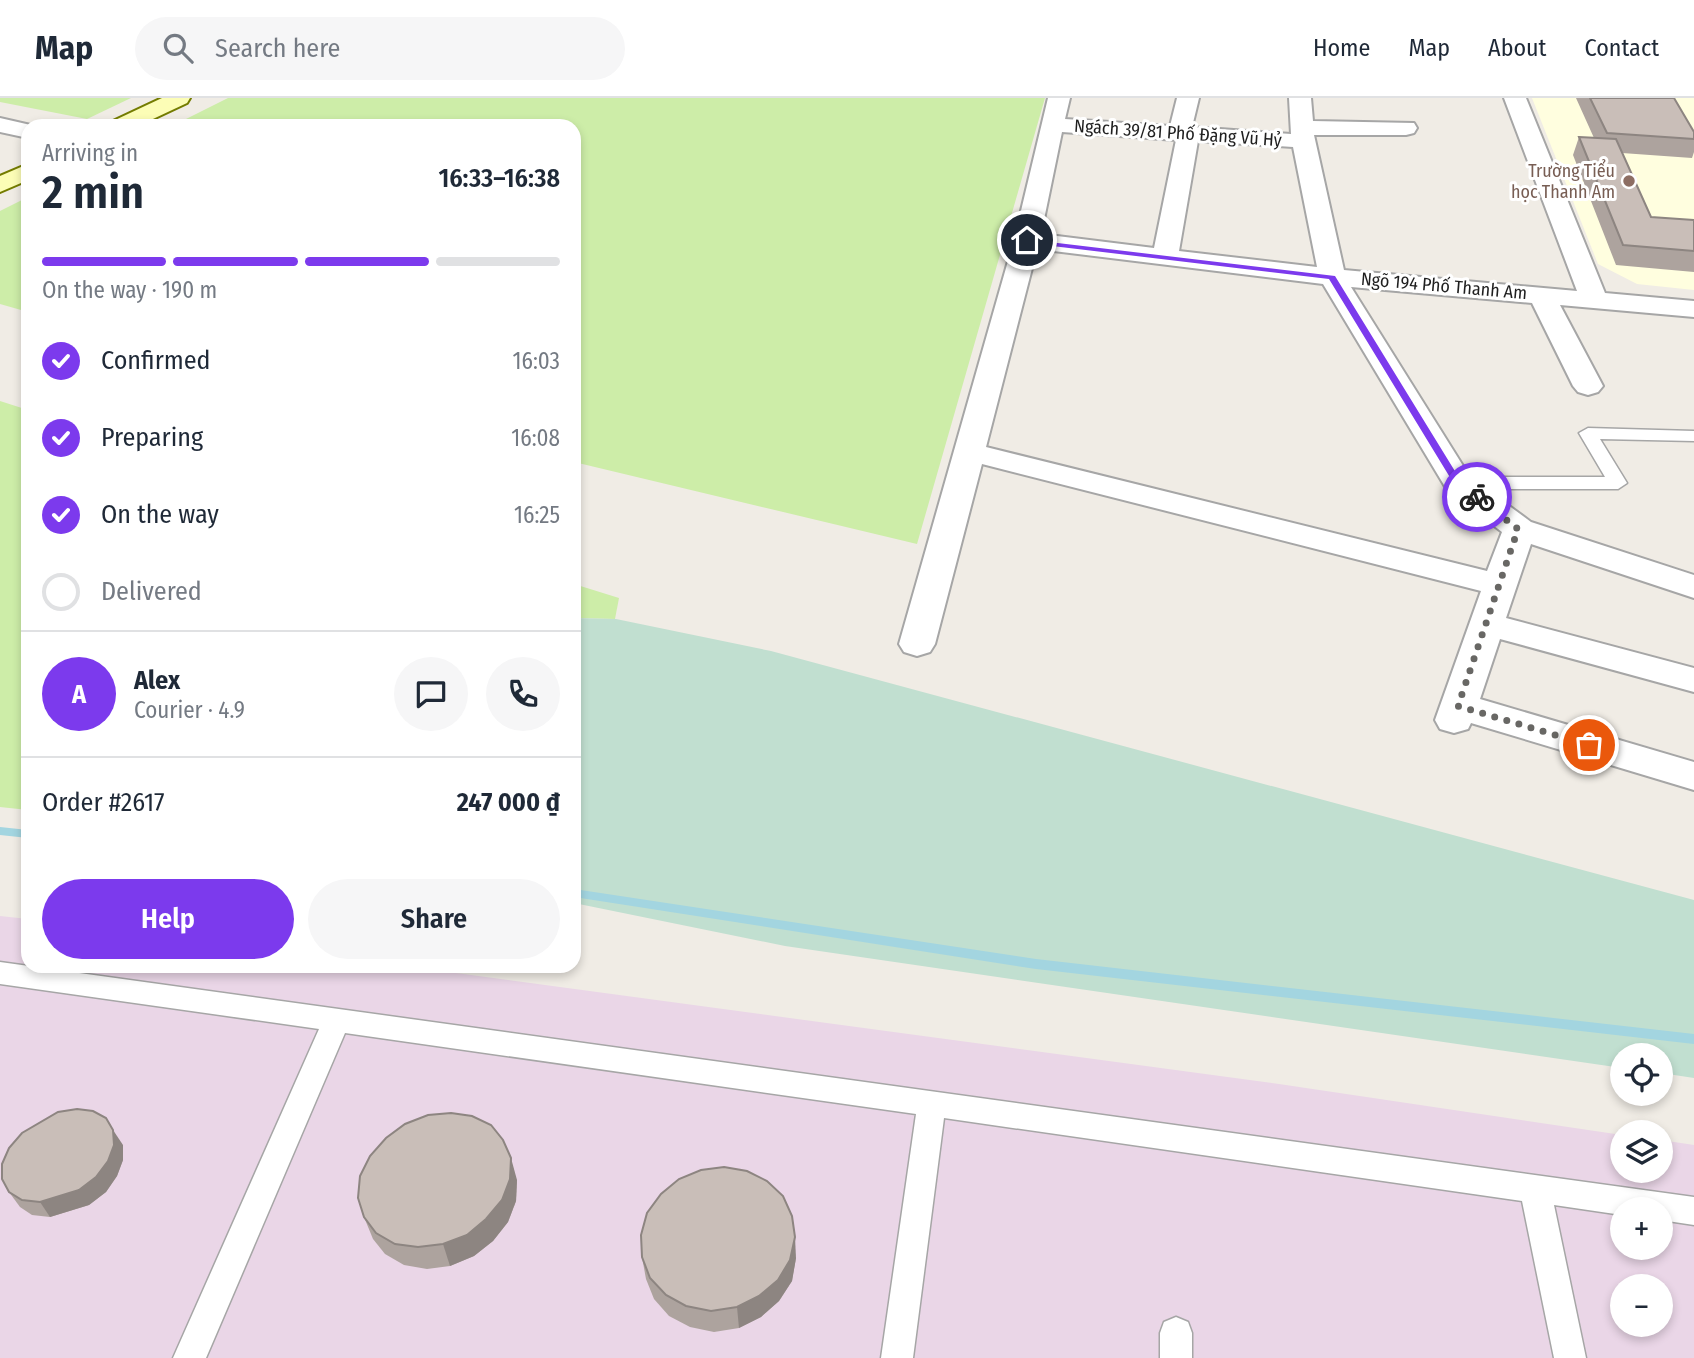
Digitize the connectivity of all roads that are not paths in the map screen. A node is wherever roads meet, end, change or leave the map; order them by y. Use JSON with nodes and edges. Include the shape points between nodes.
{"nodes":[{"id":1,"x":179,"y":98,"type":"edge"},
{"id":2,"x":1059,"y":98,"type":"edge"},
{"id":3,"x":1188,"y":98,"type":"edge"},
{"id":4,"x":1300,"y":98,"type":"edge"},
{"id":5,"x":1515,"y":98,"type":"edge"},
{"id":6,"x":136,"y":119,"type":"edge"},
{"id":7,"x":0,"y":125,"type":"edge"},
{"id":8,"x":1053,"y":125,"type":"junction"},
{"id":9,"x":1406,"y":128,"type":"dead end"},
{"id":10,"x":21,"y":130,"type":"edge"},
{"id":11,"x":1183,"y":133,"type":"junction"},
{"id":12,"x":1303,"y":135,"type":"junction"},
{"id":13,"x":21,"y":174,"type":"edge"},
{"id":14,"x":0,"y":185,"type":"edge"},
{"id":15,"x":1027,"y":240,"type":"junction"},
{"id":16,"x":1164,"y":256,"type":"junction"},
{"id":17,"x":1332,"y":277,"type":"junction"},
{"id":18,"x":1541,"y":294,"type":"junction"},
{"id":19,"x":1594,"y":299,"type":"junction"},
{"id":20,"x":1694,"y":309,"type":"edge"},
{"id":21,"x":1588,"y":386,"type":"dead end"},
{"id":22,"x":1694,"y":436,"type":"edge"},
{"id":23,"x":969,"y":452,"type":"junction"},
{"id":24,"x":1458,"y":482,"type":"junction"},
{"id":25,"x":1518,"y":529,"type":"junction"},
{"id":26,"x":1500,"y":585,"type":"junction"},
{"id":27,"x":1694,"y":587,"type":"edge"},
{"id":28,"x":1486,"y":624,"type":"junction"},
{"id":29,"x":918,"y":644,"type":"dead end"},
{"id":30,"x":1694,"y":680,"type":"edge"},
{"id":31,"x":1694,"y":776,"type":"edge"},
{"id":32,"x":0,"y":973,"type":"edge"},
{"id":33,"x":336,"y":1023,"type":"junction"},
{"id":34,"x":932,"y":1102,"type":"junction"},
{"id":35,"x":1535,"y":1188,"type":"junction"},
{"id":36,"x":1694,"y":1211,"type":"edge"},
{"id":37,"x":189,"y":1358,"type":"edge"},
{"id":38,"x":897,"y":1358,"type":"edge"},
{"id":39,"x":1570,"y":1358,"type":"edge"}],
"edges":[{"from":1,"to":6,"type":"main road"},
{"from":2,"to":8,"type":"street"},
{"from":3,"to":11,"type":"street"},
{"from":4,"to":12,"type":"street"},
{"from":5,"to":19,"type":"street"},
{"from":7,"to":10,"type":"street"},
{"from":8,"to":11,"type":"street","name":"Ngách 39/81 Phố Đặng Vũ Hỷ"},
{"from":8,"to":15,"type":"street"},
{"from":9,"to":12,"type":"street","name":"Ngách 39/81 Phố Đặng Vũ Hỷ"},
{"from":11,"to":12,"type":"street","name":"Ngách 39/81 Phố Đặng Vũ Hỷ"},
{"from":11,"to":16,"type":"street"},
{"from":12,"to":17,"type":"street"},
{"from":13,"to":14,"type":"main road"},
{"from":15,"to":16,"type":"street","name":"Ngõ 194 Phố Thanh Am"},
{"from":15,"to":23,"type":"street"},
{"from":16,"to":17,"type":"street","name":"Ngõ 194 Phố Thanh Am"},
{"from":17,"to":18,"type":"street","name":"Ngõ 194 Phố Thanh Am"},
{"from":17,"to":24,"type":"street"},
{"from":18,"to":19,"type":"street","name":"Ngõ 194 Phố Thanh Am"},
{"from":18,"to":21,"type":"street"},
{"from":19,"to":20,"type":"street","name":"Ngõ 194 Phố Thanh Am"},
{"from":22,"to":24,"type":"lane","via":[[1588,433],[1618,483]]},
{"from":23,"to":26,"type":"street"},
{"from":23,"to":29,"type":"street"},
{"from":24,"to":25,"type":"street"},
{"from":25,"to":26,"type":"street"},
{"from":25,"to":27,"type":"street"},
{"from":26,"to":28,"type":"street"},
{"from":28,"to":30,"type":"street"},
{"from":28,"to":31,"type":"street","via":[[1456,713]]},
{"from":32,"to":33,"type":"lane"},
{"from":33,"to":34,"type":"lane"},
{"from":33,"to":37,"type":"lane"},
{"from":34,"to":35,"type":"lane"},
{"from":34,"to":38,"type":"lane"},
{"from":35,"to":36,"type":"lane"},
{"from":35,"to":39,"type":"lane"}]}
